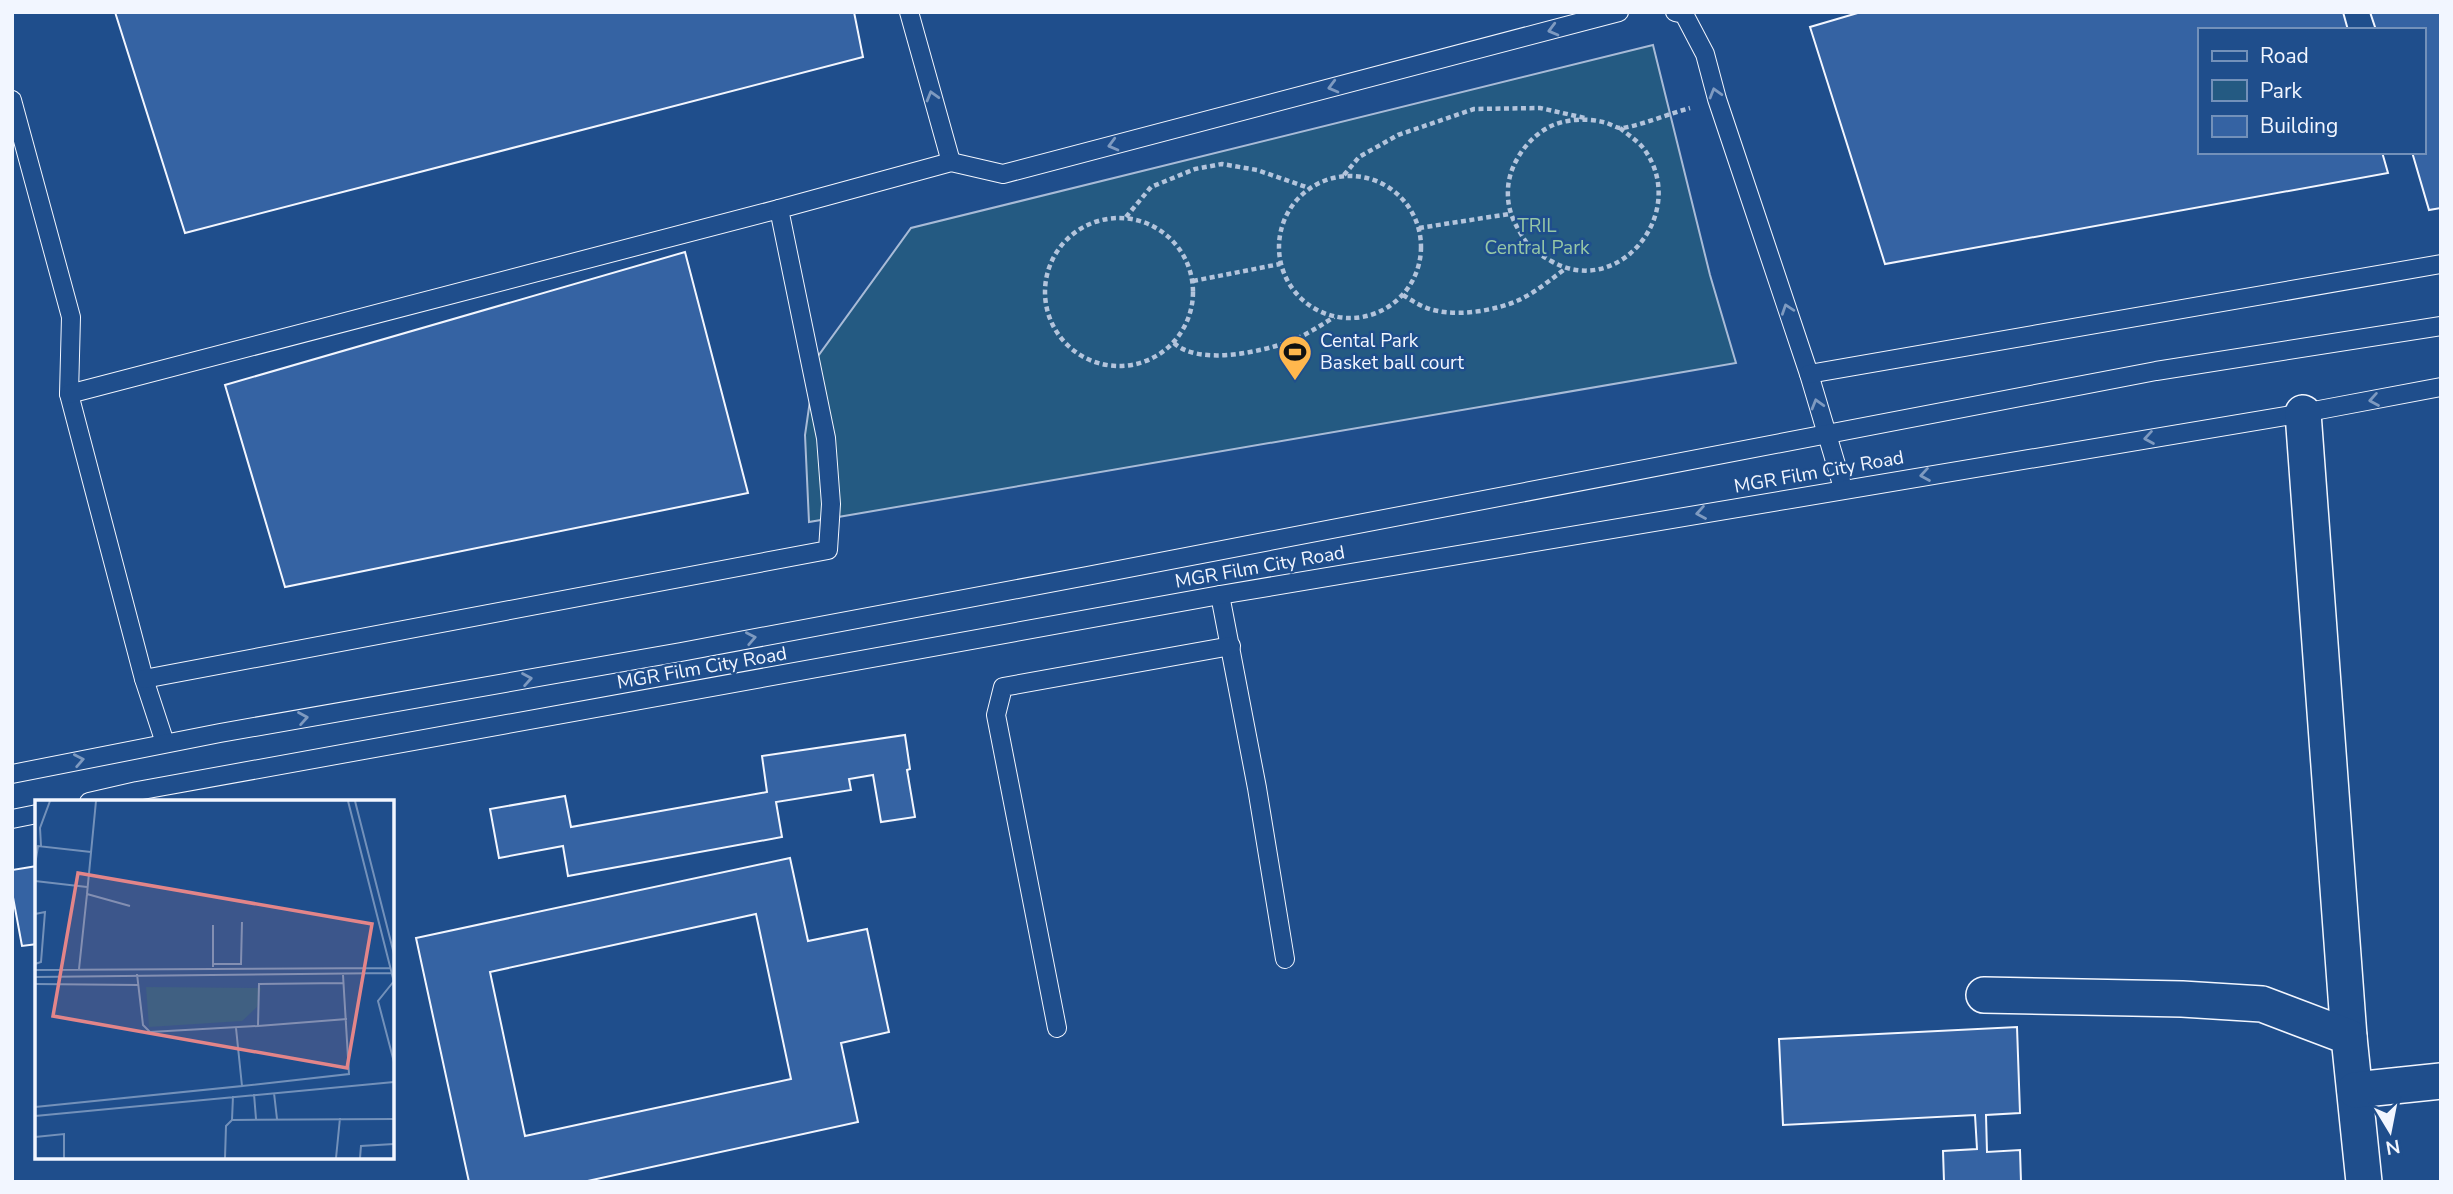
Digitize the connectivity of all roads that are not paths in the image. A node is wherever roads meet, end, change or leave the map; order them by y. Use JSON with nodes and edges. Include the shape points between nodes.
{"nodes":[{"id":1,"x":909,"y":12,"type":"edge"},
{"id":2,"x":1619,"y":12,"type":"edge"},
{"id":3,"x":1675,"y":12,"type":"edge"},
{"id":4,"x":12,"y":100,"type":"edge"},
{"id":5,"x":951,"y":162,"type":"junction"},
{"id":6,"x":779,"y":209,"type":"junction"},
{"id":7,"x":2441,"y":264,"type":"edge"},
{"id":8,"x":2441,"y":326,"type":"edge"},
{"id":9,"x":1809,"y":373,"type":"junction"},
{"id":10,"x":2441,"y":387,"type":"edge"},
{"id":11,"x":69,"y":394,"type":"junction"},
{"id":12,"x":2303,"y":413,"type":"junction"},
{"id":13,"x":1826,"y":435,"type":"junction"},
{"id":14,"x":1843,"y":488,"type":"junction"},
{"id":15,"x":1220,"y":595,"type":"junction"},
{"id":16,"x":1231,"y":646,"type":"junction"},
{"id":17,"x":144,"y":679,"type":"junction"},
{"id":18,"x":165,"y":743,"type":"junction"},
{"id":19,"x":12,"y":774,"type":"edge"},
{"id":20,"x":98,"y":800,"type":"edge"},
{"id":21,"x":35,"y":814,"type":"edge"},
{"id":22,"x":12,"y":819,"type":"edge"},
{"id":23,"x":1285,"y":959,"type":"dead end"},
{"id":24,"x":1984,"y":995,"type":"dead end"},
{"id":25,"x":1057,"y":1028,"type":"dead end"},
{"id":26,"x":2349,"y":1037,"type":"junction"},
{"id":27,"x":2441,"y":1081,"type":"edge"},
{"id":28,"x":2355,"y":1090,"type":"junction"},
{"id":29,"x":2364,"y":1182,"type":"edge"}],
"edges":[{"from":5,"to":1,"type":"lane","one_way":true},
{"from":2,"to":5,"type":"lane","one_way":true,"via":[[1003,174]]},
{"from":9,"to":3,"type":"lane","one_way":true,"via":[[1705,54],[1684,14]]},
{"from":4,"to":11,"type":"lane","via":[[71,317]]},
{"from":5,"to":6,"type":"lane"},
{"from":6,"to":11,"type":"lane"},
{"from":6,"to":17,"type":"lane","via":[[826,438],[831,504],[828,550]]},
{"from":7,"to":9,"type":"lane"},
{"from":8,"to":13,"type":"lane","via":[[2156,371]]},
{"from":13,"to":9,"type":"lane","one_way":true},
{"from":10,"to":12,"type":"lane","name":"MGR Film City Road","one_way":true},
{"from":11,"to":17,"type":"lane"},
{"from":12,"to":14,"type":"lane","name":"MGR Film City Road","one_way":true},
{"from":12,"to":26,"type":"street"},
{"from":13,"to":14,"type":"lane"},
{"from":18,"to":13,"type":"lane","one_way":true,"via":[[681,652]]},
{"from":14,"to":15,"type":"lane","name":"MGR Film City Road","one_way":true},
{"from":15,"to":16,"type":"lane"},
{"from":15,"to":20,"type":"lane","name":"MGR Film City Road"},
{"from":16,"to":23,"type":"lane"},
{"from":16,"to":25,"type":"lane","via":[[1003,687],[996,715]]},
{"from":17,"to":18,"type":"lane"},
{"from":19,"to":18,"type":"lane","one_way":true},
{"from":21,"to":22,"type":"lane"},
{"from":24,"to":26,"type":"street","via":[[2262,1004]]},
{"from":26,"to":28,"type":"street"},
{"from":27,"to":28,"type":"street"},
{"from":28,"to":29,"type":"street"}]}
